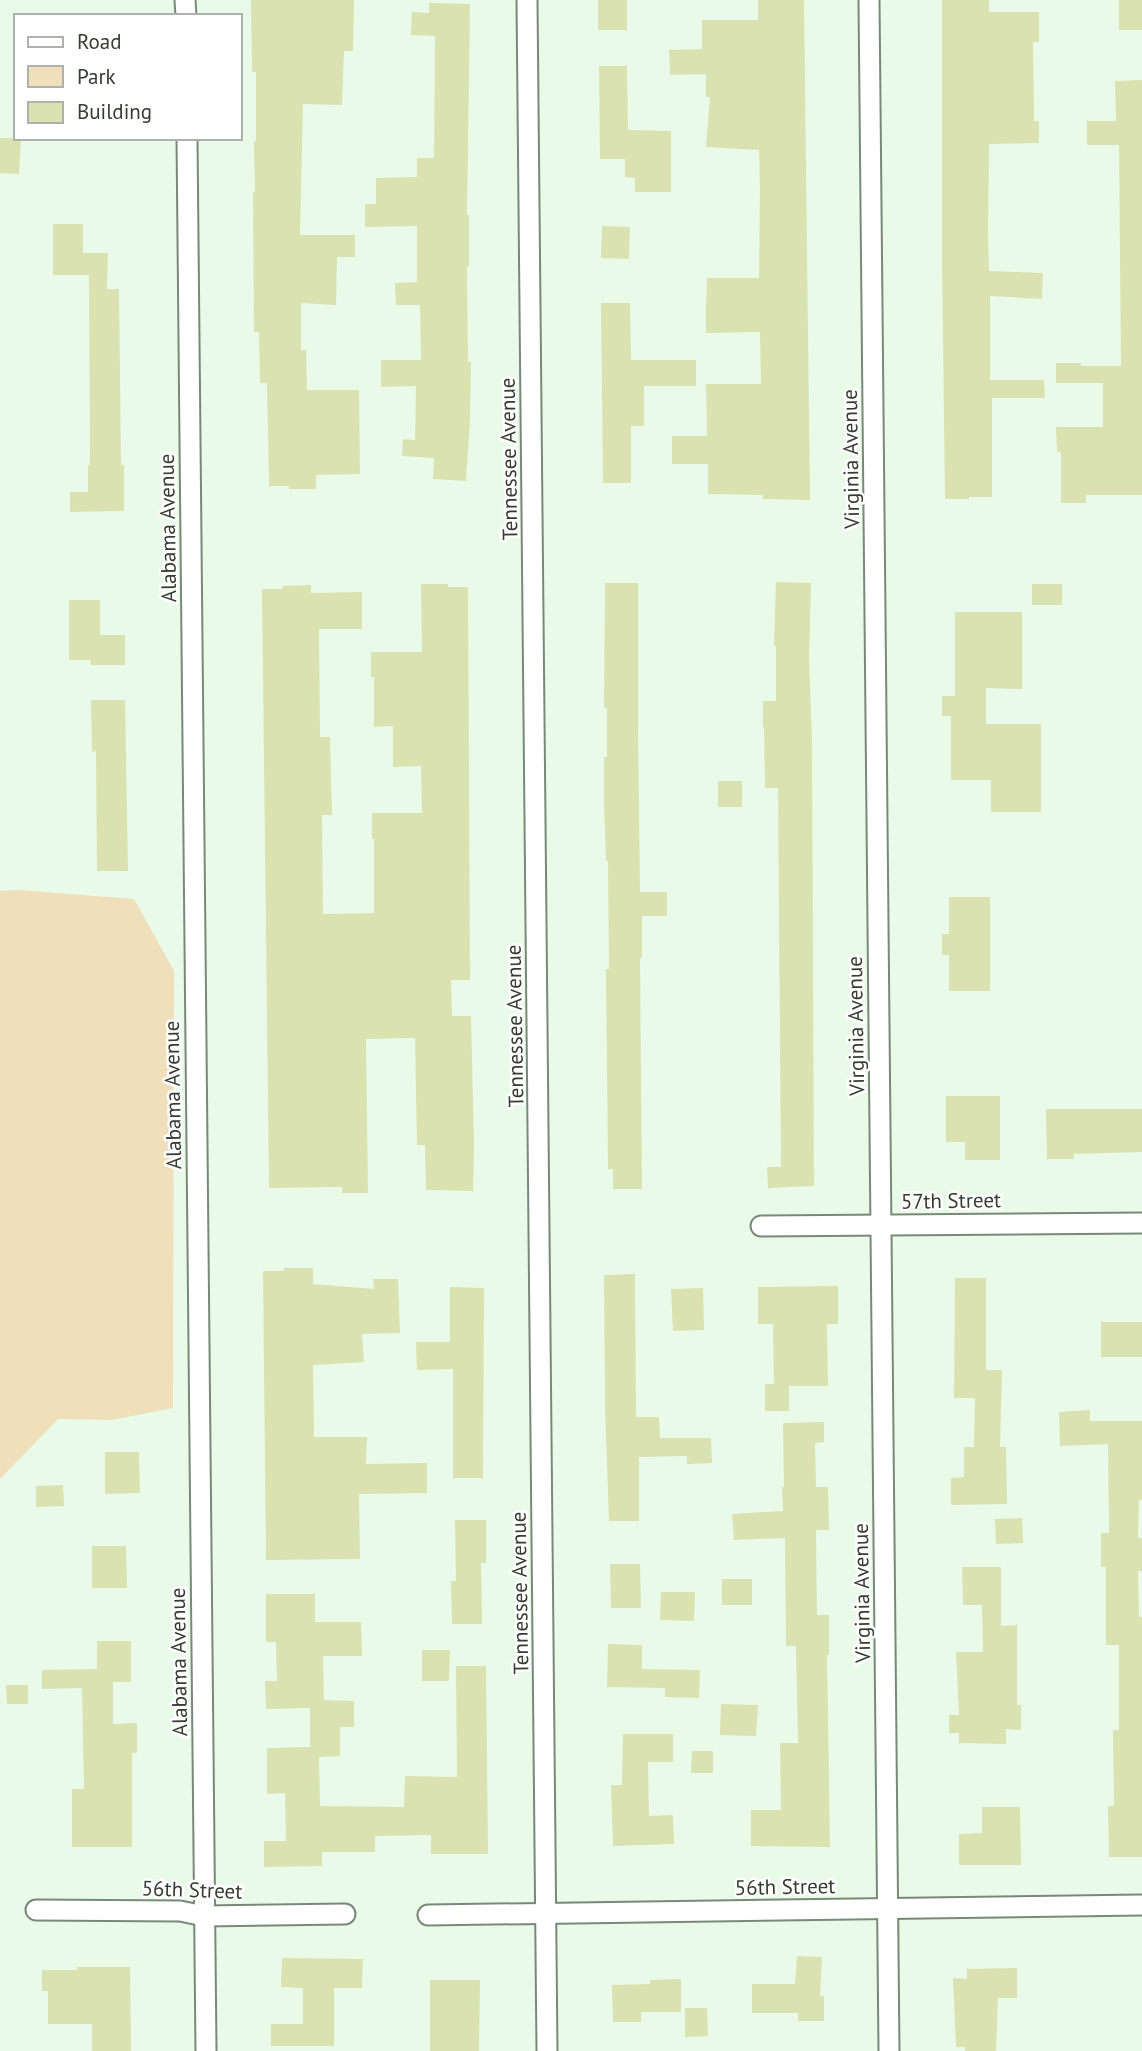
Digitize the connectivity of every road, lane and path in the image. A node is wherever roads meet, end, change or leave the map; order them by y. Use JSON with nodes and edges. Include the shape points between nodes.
{"nodes":[{"id":1,"x":527,"y":0,"type":"edge"},
{"id":2,"x":869,"y":0,"type":"edge"},
{"id":3,"x":187,"y":140,"type":"edge"},
{"id":4,"x":1142,"y":1223,"type":"edge"},
{"id":5,"x":881,"y":1224,"type":"junction"},
{"id":6,"x":761,"y":1226,"type":"dead end"},
{"id":7,"x":1142,"y":1905,"type":"edge"},
{"id":8,"x":888,"y":1908,"type":"junction"},
{"id":9,"x":36,"y":1910,"type":"dead end"},
{"id":10,"x":546,"y":1912,"type":"junction"},
{"id":11,"x":345,"y":1914,"type":"dead end"},
{"id":12,"x":428,"y":1915,"type":"dead end"},
{"id":13,"x":204,"y":1916,"type":"junction"},
{"id":14,"x":206,"y":2051,"type":"edge"},
{"id":15,"x":547,"y":2051,"type":"edge"},
{"id":16,"x":889,"y":2051,"type":"edge"}],
"edges":[{"from":1,"to":10,"type":"street","name":"Tennessee Avenue"},
{"from":2,"to":5,"type":"street","name":"Virginia Avenue"},
{"from":3,"to":13,"type":"street","name":"Alabama Avenue"},
{"from":4,"to":5,"type":"street","name":"57th Street"},
{"from":5,"to":6,"type":"street","name":"57th Street"},
{"from":5,"to":8,"type":"street","name":"Virginia Avenue"},
{"from":7,"to":8,"type":"street","name":"56th Street"},
{"from":8,"to":10,"type":"street","name":"56th Street"},
{"from":8,"to":16,"type":"street","name":"Virginia Avenue"},
{"from":9,"to":13,"type":"street","name":"56th Street"},
{"from":10,"to":12,"type":"street","name":"56th Street"},
{"from":10,"to":15,"type":"street","name":"Tennessee Avenue"},
{"from":11,"to":13,"type":"street","name":"56th Street"},
{"from":13,"to":14,"type":"street","name":"Alabama Avenue"}]}
